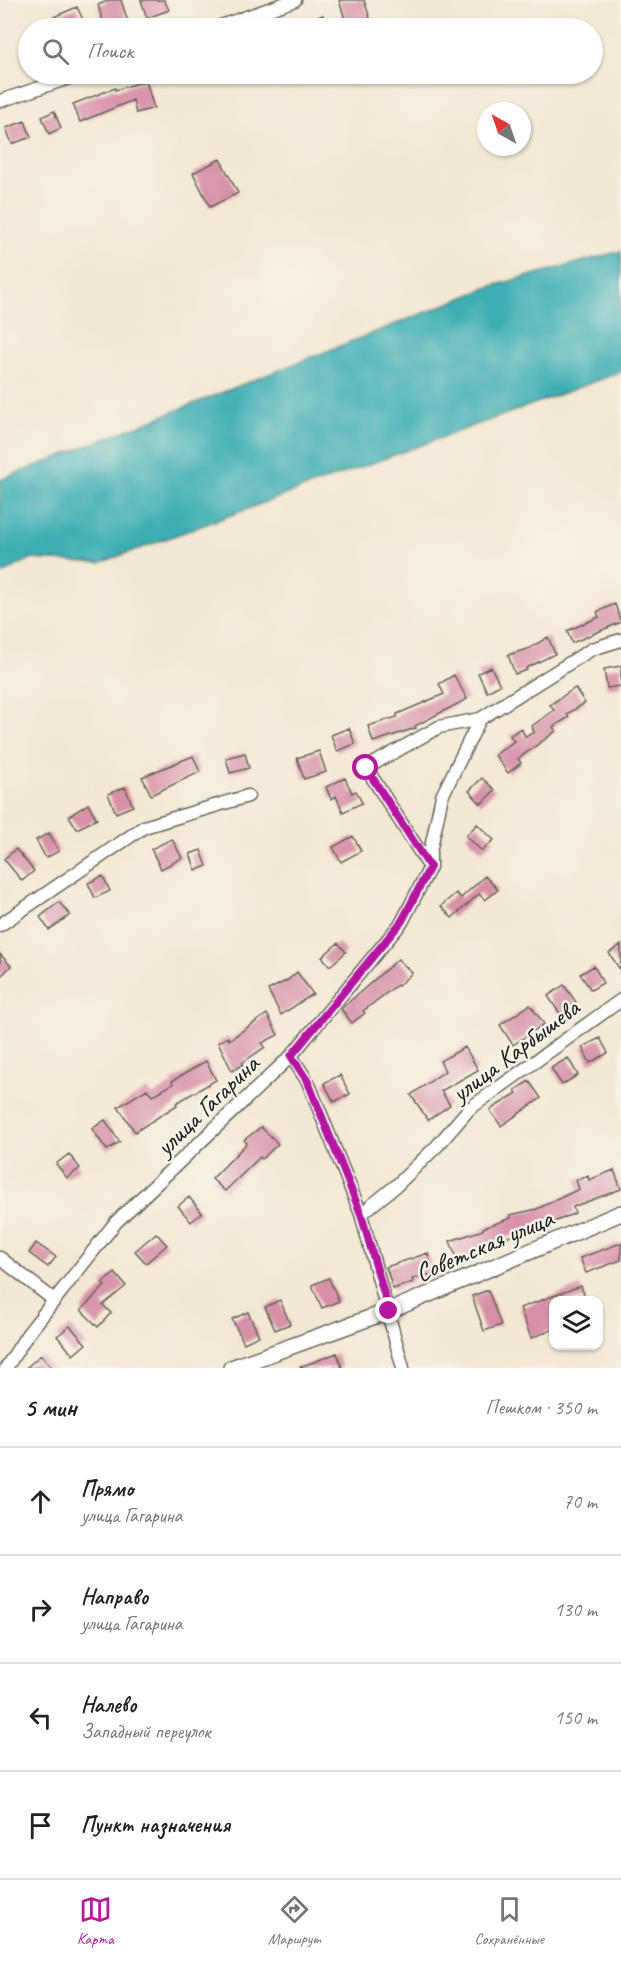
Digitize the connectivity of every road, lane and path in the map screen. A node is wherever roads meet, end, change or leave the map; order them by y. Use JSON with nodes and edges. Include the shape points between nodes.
{"nodes":[{"id":1,"x":295,"y":0,"type":"edge"},
{"id":2,"x":244,"y":18,"type":"edge"},
{"id":3,"x":51,"y":84,"type":"edge"},
{"id":4,"x":0,"y":101,"type":"edge"},
{"id":5,"x":621,"y":640,"type":"edge"},
{"id":6,"x":480,"y":719,"type":"junction"},
{"id":7,"x":248,"y":796,"type":"dead end"},
{"id":8,"x":430,"y":867,"type":"junction"},
{"id":9,"x":0,"y":925,"type":"edge"},
{"id":10,"x":621,"y":1000,"type":"edge"},
{"id":11,"x":291,"y":1056,"type":"junction"},
{"id":12,"x":621,"y":1213,"type":"edge"},
{"id":13,"x":361,"y":1214,"type":"junction"},
{"id":14,"x":0,"y":1258,"type":"edge"},
{"id":15,"x":54,"y":1300,"type":"junction"},
{"id":16,"x":389,"y":1311,"type":"junction"},
{"id":17,"x":6,"y":1368,"type":"edge"},
{"id":18,"x":231,"y":1368,"type":"edge"},
{"id":19,"x":403,"y":1368,"type":"edge"}],
"edges":[{"from":1,"to":2,"type":"street"},
{"from":3,"to":4,"type":"street"},
{"from":5,"to":6,"type":"street","via":[[592,649]]},
{"from":6,"to":8,"type":"street","name":"улица Гагарина","via":[[442,796]]},
{"from":6,"to":8,"type":"street","via":[[439,728],[366,768]]},
{"from":7,"to":9,"type":"street","via":[[144,827]]},
{"from":8,"to":11,"type":"street","name":"улица Гагарина","via":[[402,921]]},
{"from":10,"to":13,"type":"street","name":"улица Карбышева","via":[[469,1109],[414,1169]]},
{"from":11,"to":13,"type":"street","via":[[308,1082]]},
{"from":11,"to":15,"type":"street","name":"улица Гагарина","via":[[116,1222]]},
{"from":12,"to":16,"type":"street","name":"Советская улица"},
{"from":13,"to":16,"type":"street"},
{"from":14,"to":15,"type":"street"},
{"from":15,"to":17,"type":"street","name":"улица Гагарина"},
{"from":16,"to":18,"type":"street","name":"Советская улица"},
{"from":16,"to":19,"type":"street"}]}
